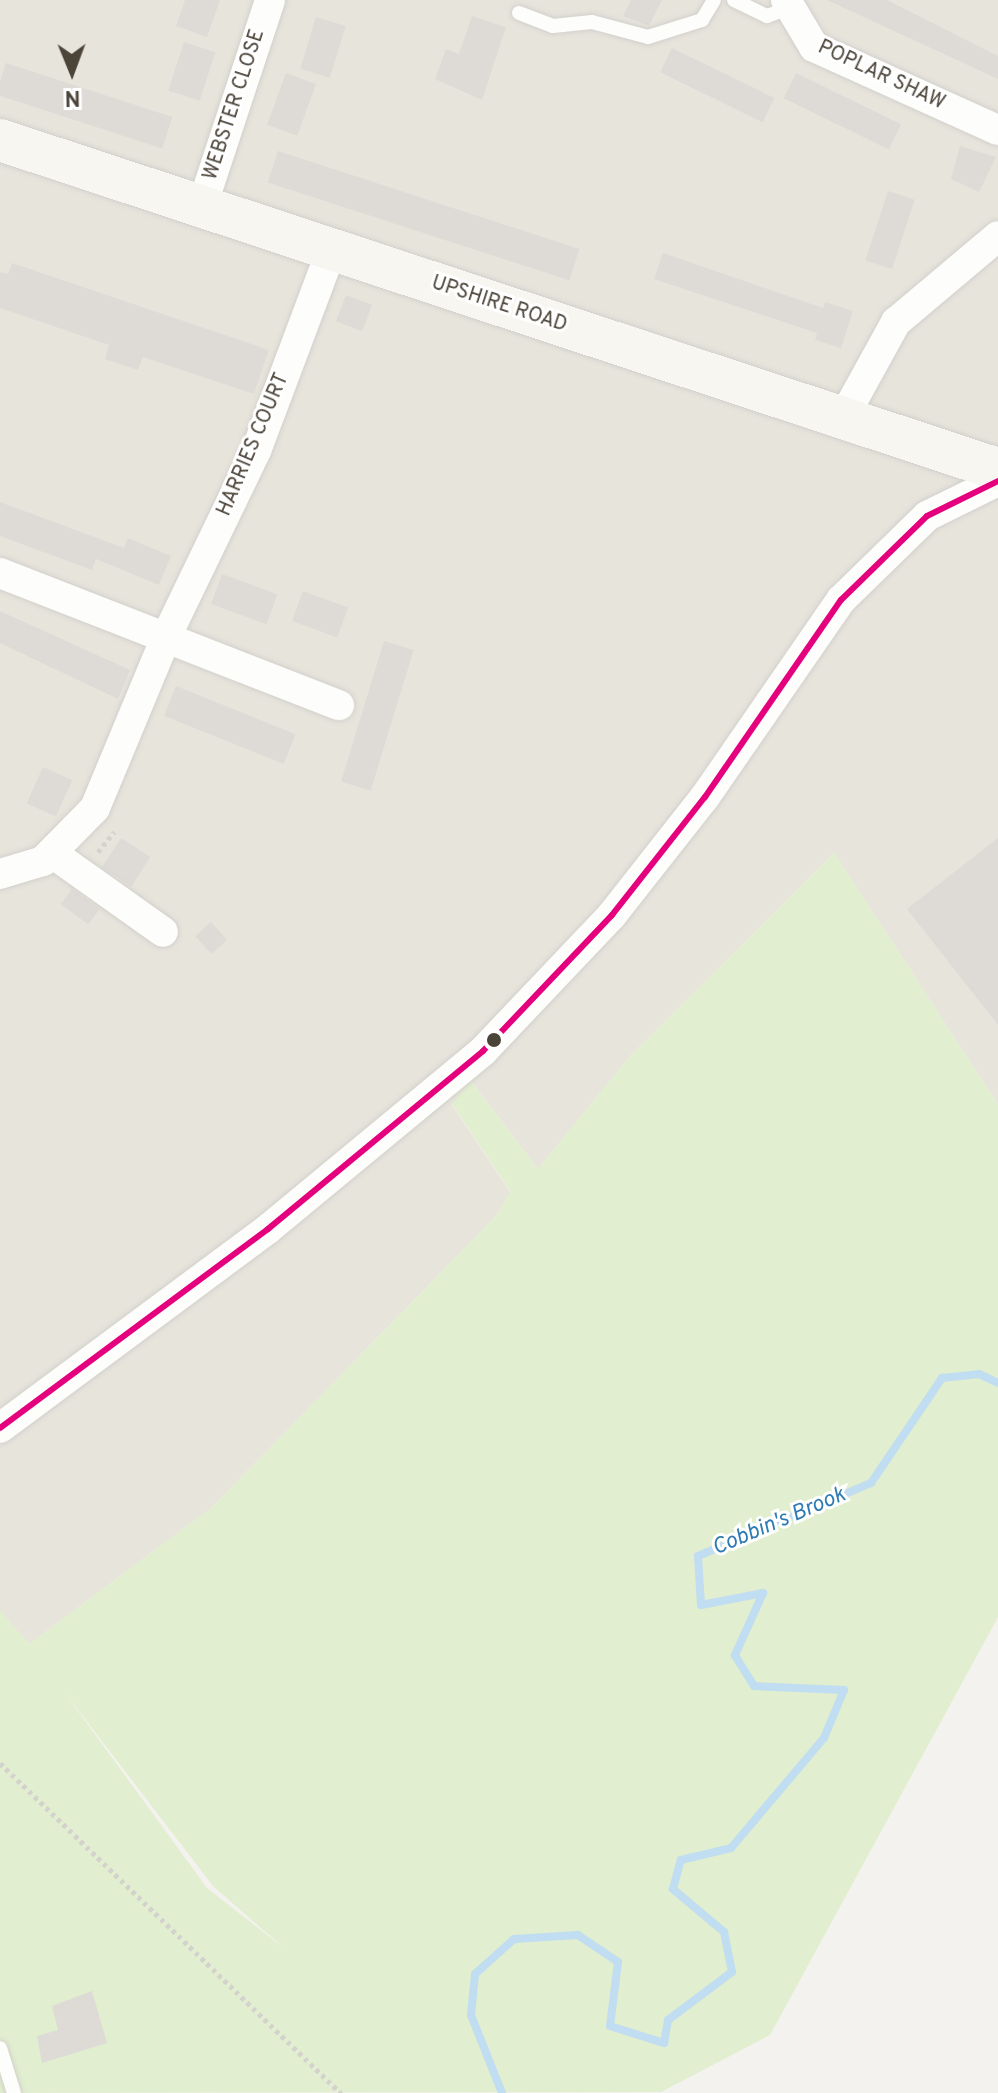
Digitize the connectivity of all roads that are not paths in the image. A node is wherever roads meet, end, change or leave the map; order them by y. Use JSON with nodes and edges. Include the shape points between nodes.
{"nodes":[{"id":1,"x":270,"y":0,"type":"edge"},
{"id":2,"x":714,"y":0,"type":"edge"},
{"id":3,"x":734,"y":0,"type":"edge"},
{"id":4,"x":787,"y":4,"type":"edge"},
{"id":5,"x":519,"y":13,"type":"dead end"},
{"id":6,"x":998,"y":130,"type":"edge"},
{"id":7,"x":0,"y":140,"type":"edge"},
{"id":8,"x":201,"y":209,"type":"junction"},
{"id":9,"x":998,"y":236,"type":"edge"},
{"id":10,"x":331,"y":251,"type":"junction"},
{"id":11,"x":843,"y":418,"type":"junction"},
{"id":12,"x":998,"y":469,"type":"edge"},
{"id":13,"x":998,"y":481,"type":"edge"},
{"id":14,"x":0,"y":573,"type":"edge"},
{"id":15,"x":167,"y":635,"type":"junction"},
{"id":16,"x":339,"y":705,"type":"dead end"},
{"id":17,"x":52,"y":853,"type":"junction"},
{"id":18,"x":0,"y":874,"type":"edge"},
{"id":19,"x":163,"y":932,"type":"dead end"},
{"id":20,"x":0,"y":1428,"type":"edge"},
{"id":21,"x":0,"y":2048,"type":"edge"},
{"id":22,"x":14,"y":2093,"type":"edge"}],
"edges":[{"from":1,"to":8,"type":"street","name":"WEBSTER CLOSE"},
{"from":2,"to":5,"type":"lane","via":[[702,20],[648,37],[592,22],[553,26]]},
{"from":3,"to":4,"type":"lane","via":[[767,16]]},
{"from":4,"to":6,"type":"street","name":"POPLAR SHAW","via":[[814,47]]},
{"from":7,"to":8,"type":"street","name":"UPSHIRE ROAD"},
{"from":8,"to":10,"type":"street","name":"UPSHIRE ROAD"},
{"from":9,"to":11,"type":"street","via":[[896,322]]},
{"from":10,"to":11,"type":"street","name":"UPSHIRE ROAD"},
{"from":10,"to":15,"type":"street","name":"HARRIES COURT","via":[[256,451]]},
{"from":11,"to":12,"type":"street","name":"UPSHIRE ROAD"},
{"from":13,"to":20,"type":"street","via":[[927,516],[841,600],[705,797],[621,903],[483,1051],[268,1229]]},
{"from":14,"to":15,"type":"street"},
{"from":15,"to":16,"type":"street"},
{"from":15,"to":17,"type":"street","name":"HARRIES COURT","via":[[95,808]]},
{"from":17,"to":18,"type":"street","name":"HARRIES COURT"},
{"from":17,"to":19,"type":"street"},
{"from":21,"to":22,"type":"lane"}]}
